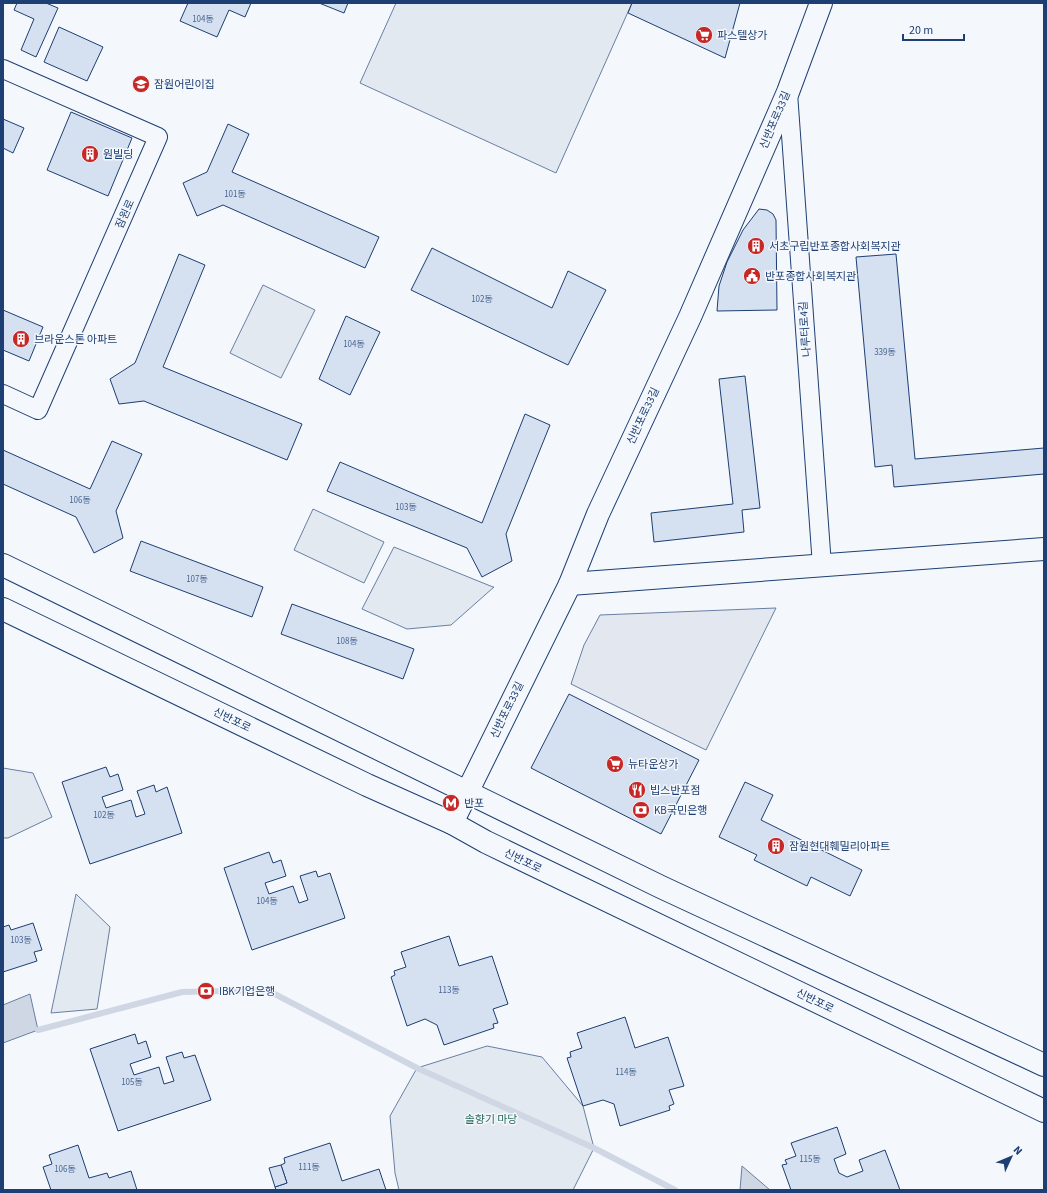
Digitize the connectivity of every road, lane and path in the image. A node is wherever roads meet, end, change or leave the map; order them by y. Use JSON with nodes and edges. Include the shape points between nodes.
{"nodes":[{"id":1,"x":821,"y":3,"type":"edge"},
{"id":2,"x":3,"y":69,"type":"edge"},
{"id":3,"x":788,"y":92,"type":"junction"},
{"id":4,"x":3,"y":394,"type":"edge"},
{"id":5,"x":1044,"y":548,"type":"edge"},
{"id":6,"x":3,"y":565,"type":"edge"},
{"id":7,"x":822,"y":566,"type":"junction"},
{"id":8,"x":570,"y":584,"type":"junction"},
{"id":9,"x":3,"y":610,"type":"edge"},
{"id":10,"x":466,"y":792,"type":"junction"},
{"id":11,"x":452,"y":823,"type":"junction"},
{"id":12,"x":1044,"y":1065,"type":"edge"},
{"id":13,"x":1044,"y":1111,"type":"edge"}],
"edges":[{"from":1,"to":3,"type":"main road","name":"신반포로33길"},
{"from":2,"to":4,"type":"street","name":"잠원로","via":[[158,137],[38,410]]},
{"from":3,"to":7,"type":"street","name":"나루터로4길"},
{"from":3,"to":8,"type":"main road","name":"신반포로33길","via":[[690,317],[598,514]]},
{"from":5,"to":7,"type":"main road"},
{"from":6,"to":10,"type":"main road"},
{"from":7,"to":8,"type":"main road"},
{"from":8,"to":10,"type":"main road","name":"신반포로33길"},
{"from":9,"to":11,"type":"main road","name":"신반포로","via":[[367,785]]},
{"from":10,"to":11,"type":"main road","name":"신반포로33길"},
{"from":10,"to":12,"type":"main road","via":[[661,887]]},
{"from":11,"to":13,"type":"main road","name":"신반포로","via":[[486,842]]}]}
